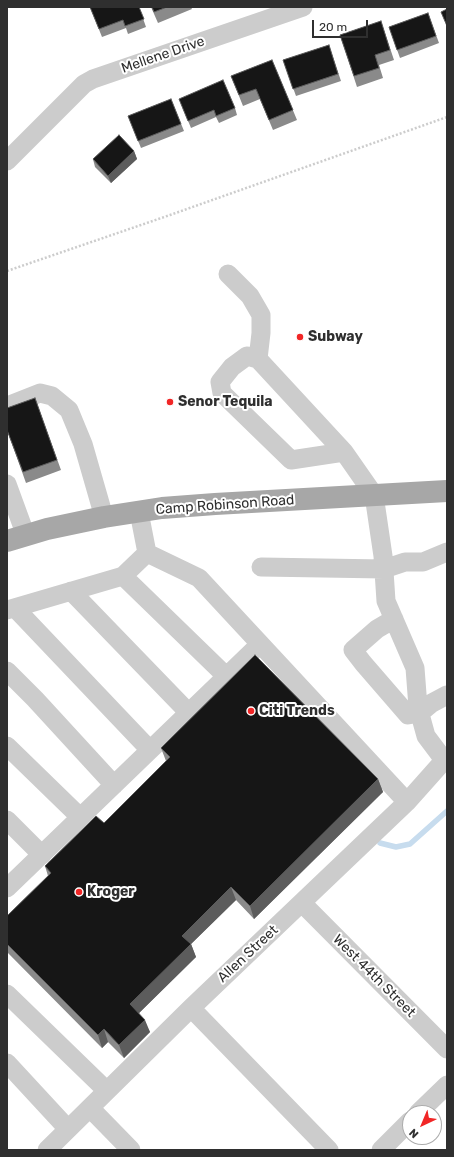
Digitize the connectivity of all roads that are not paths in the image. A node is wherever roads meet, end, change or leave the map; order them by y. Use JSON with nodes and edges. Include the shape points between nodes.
{"nodes":[{"id":1,"x":303,"y":7,"type":"edge"},
{"id":2,"x":7,"y":161,"type":"edge"},
{"id":3,"x":228,"y":274,"type":"dead end"},
{"id":4,"x":258,"y":360,"type":"junction"},
{"id":5,"x":7,"y":406,"type":"edge"},
{"id":6,"x":344,"y":452,"type":"junction"},
{"id":7,"x":7,"y":484,"type":"edge"},
{"id":8,"x":447,"y":492,"type":"edge"},
{"id":9,"x":374,"y":495,"type":"junction"},
{"id":10,"x":139,"y":512,"type":"junction"},
{"id":11,"x":104,"y":517,"type":"junction"},
{"id":12,"x":17,"y":538,"type":"edge"},
{"id":13,"x":447,"y":552,"type":"edge"},
{"id":14,"x":147,"y":553,"type":"junction"},
{"id":15,"x":261,"y":567,"type":"dead end"},
{"id":16,"x":384,"y":569,"type":"junction"},
{"id":17,"x":123,"y":576,"type":"junction"},
{"id":18,"x":71,"y":591,"type":"junction"},
{"id":19,"x":11,"y":609,"type":"edge"},
{"id":20,"x":394,"y":619,"type":"junction"},
{"id":21,"x":260,"y":644,"type":"junction"},
{"id":22,"x":7,"y":671,"type":"edge"},
{"id":23,"x":226,"y":676,"type":"junction"},
{"id":24,"x":447,"y":695,"type":"edge"},
{"id":25,"x":189,"y":713,"type":"junction"},
{"id":26,"x":420,"y":713,"type":"junction"},
{"id":27,"x":7,"y":746,"type":"edge"},
{"id":28,"x":150,"y":750,"type":"junction"},
{"id":29,"x":445,"y":758,"type":"edge"},
{"id":30,"x":114,"y":785,"type":"junction"},
{"id":31,"x":407,"y":802,"type":"junction"},
{"id":32,"x":80,"y":817,"type":"junction"},
{"id":33,"x":7,"y":820,"type":"edge"},
{"id":34,"x":42,"y":855,"type":"junction"},
{"id":35,"x":7,"y":887,"type":"edge"},
{"id":36,"x":302,"y":903,"type":"junction"},
{"id":37,"x":7,"y":994,"type":"edge"},
{"id":38,"x":191,"y":1008,"type":"junction"},
{"id":39,"x":447,"y":1049,"type":"edge"},
{"id":40,"x":7,"y":1063,"type":"edge"},
{"id":41,"x":447,"y":1085,"type":"edge"},
{"id":42,"x":107,"y":1091,"type":"junction"},
{"id":43,"x":426,"y":1105,"type":"edge"},
{"id":44,"x":90,"y":1108,"type":"junction"},
{"id":45,"x":68,"y":1129,"type":"junction"},
{"id":46,"x":402,"y":1129,"type":"edge"},
{"id":47,"x":47,"y":1150,"type":"edge"},
{"id":48,"x":131,"y":1150,"type":"edge"},
{"id":49,"x":330,"y":1150,"type":"edge"},
{"id":50,"x":381,"y":1150,"type":"edge"}],
"edges":[{"from":1,"to":2,"type":"street","name":"Mellene Drive","via":[[93,79],[84,84]]},
{"from":3,"to":4,"type":"street","via":[[250,296],[261,315]]},
{"from":4,"to":6,"type":"street"},
{"from":4,"to":6,"type":"street","via":[[247,356],[232,367],[220,382],[222,393],[291,460]]},
{"from":5,"to":11,"type":"street","via":[[40,392],[52,396],[69,410],[83,444]]},
{"from":6,"to":9,"type":"street"},
{"from":7,"to":12,"type":"street"},
{"from":8,"to":9,"type":"main road","name":"Camp Robinson Road"},
{"from":9,"to":10,"type":"main road","name":"Camp Robinson Road","via":[[215,504]]},
{"from":9,"to":16,"type":"street"},
{"from":10,"to":11,"type":"main road","name":"Camp Robinson Road"},
{"from":10,"to":14,"type":"street"},
{"from":11,"to":12,"type":"main road","name":"Camp Robinson Road"},
{"from":13,"to":16,"type":"street","via":[[423,562],[405,562]]},
{"from":14,"to":17,"type":"street"},
{"from":14,"to":21,"type":"street","via":[[199,578]]},
{"from":15,"to":16,"type":"street"},
{"from":16,"to":20,"type":"street","via":[[386,601]]},
{"from":17,"to":18,"type":"street"},
{"from":17,"to":23,"type":"street"},
{"from":18,"to":19,"type":"street"},
{"from":18,"to":25,"type":"street"},
{"from":19,"to":28,"type":"street"},
{"from":20,"to":26,"type":"street","via":[[415,668]]},
{"from":20,"to":26,"type":"street","via":[[377,629],[354,650],[408,715]]},
{"from":21,"to":23,"type":"street"},
{"from":21,"to":31,"type":"street"},
{"from":22,"to":30,"type":"street"},
{"from":23,"to":25,"type":"street"},
{"from":24,"to":26,"type":"street"},
{"from":25,"to":28,"type":"street"},
{"from":26,"to":29,"type":"street","via":[[426,736]]},
{"from":27,"to":32,"type":"street"},
{"from":28,"to":30,"type":"street"},
{"from":29,"to":31,"type":"street","name":"Allen Street"},
{"from":30,"to":32,"type":"street"},
{"from":31,"to":36,"type":"street","name":"Allen Street"},
{"from":32,"to":34,"type":"street"},
{"from":33,"to":34,"type":"street"},
{"from":34,"to":35,"type":"street"},
{"from":36,"to":38,"type":"street","name":"Allen Street"},
{"from":36,"to":39,"type":"street","name":"West 44th Street"},
{"from":37,"to":42,"type":"street"},
{"from":38,"to":42,"type":"street","name":"Allen Street"},
{"from":38,"to":49,"type":"street"},
{"from":40,"to":45,"type":"street"},
{"from":41,"to":43,"type":"street"},
{"from":42,"to":44,"type":"street","name":"Allen Street"},
{"from":44,"to":45,"type":"street","name":"Allen Street"},
{"from":44,"to":48,"type":"street"},
{"from":45,"to":47,"type":"street","name":"Allen Street"},
{"from":46,"to":50,"type":"street"}]}
